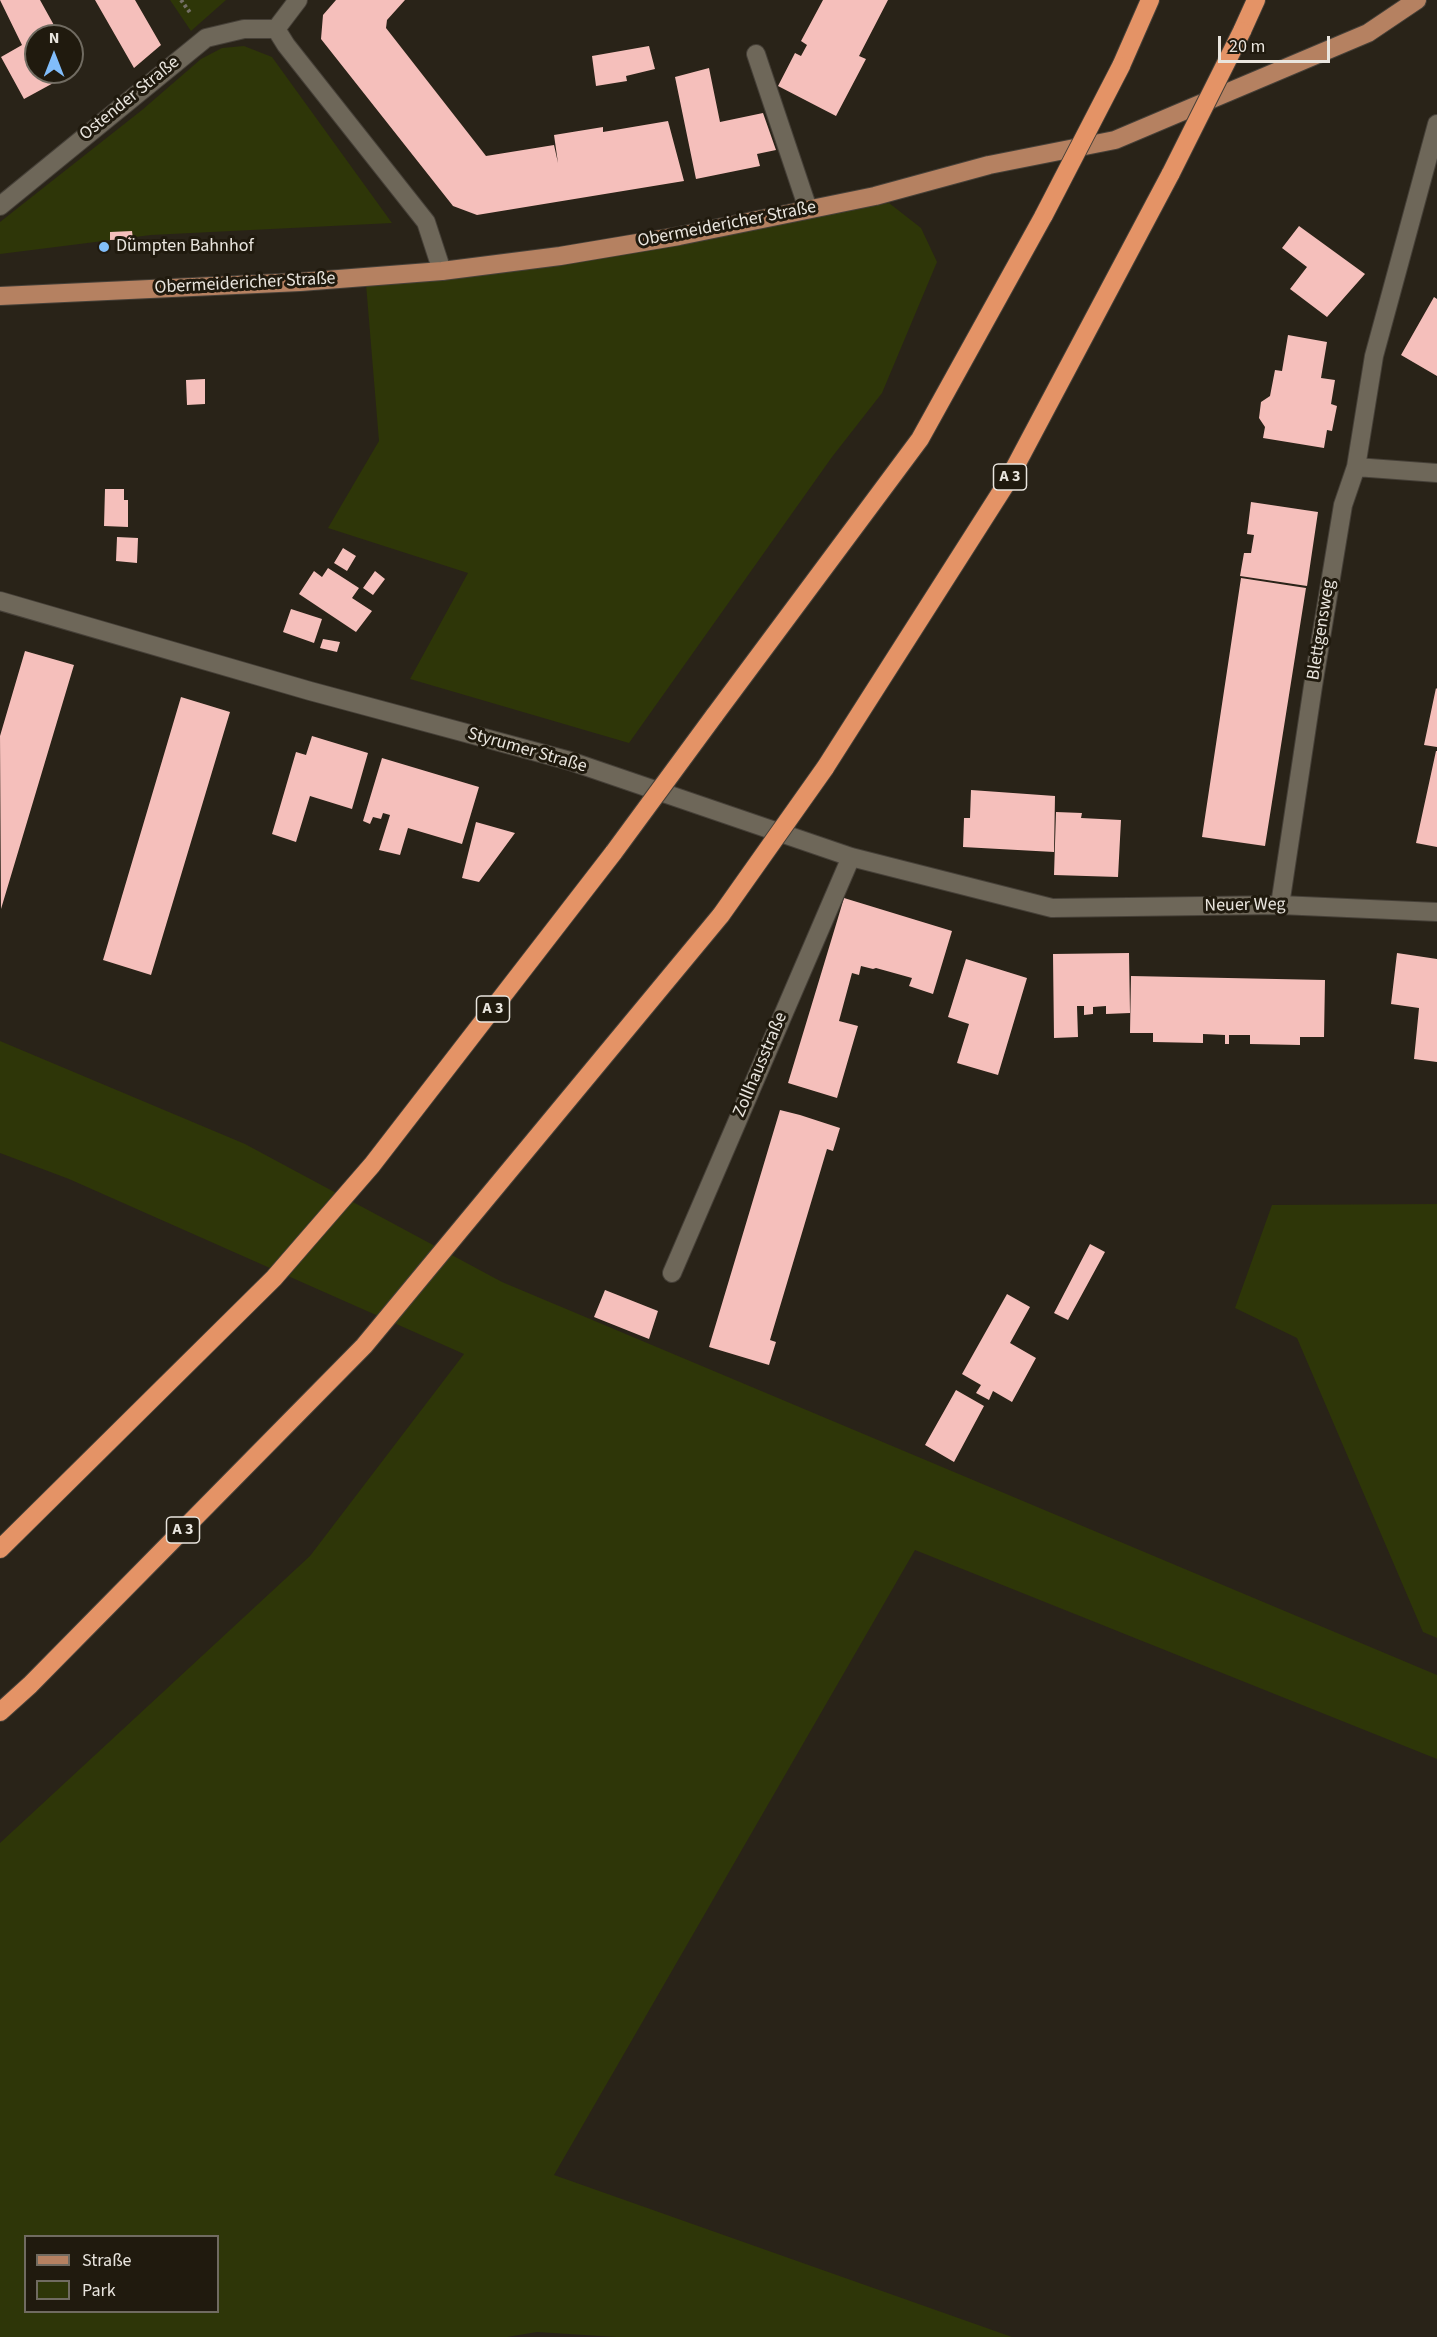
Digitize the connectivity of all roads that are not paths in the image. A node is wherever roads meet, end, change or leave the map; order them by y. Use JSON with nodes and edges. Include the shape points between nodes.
{"nodes":[{"id":1,"x":298,"y":0,"type":"edge"},
{"id":2,"x":1150,"y":0,"type":"edge"},
{"id":3,"x":1256,"y":0,"type":"edge"},
{"id":4,"x":1417,"y":0,"type":"edge"},
{"id":5,"x":276,"y":29,"type":"junction"},
{"id":6,"x":756,"y":54,"type":"dead end"},
{"id":7,"x":1437,"y":124,"type":"edge"},
{"id":8,"x":0,"y":206,"type":"edge"},
{"id":9,"x":808,"y":210,"type":"junction"},
{"id":10,"x":442,"y":271,"type":"junction"},
{"id":11,"x":0,"y":296,"type":"edge"},
{"id":12,"x":1356,"y":467,"type":"junction"},
{"id":13,"x":1437,"y":473,"type":"edge"},
{"id":14,"x":0,"y":601,"type":"edge"},
{"id":15,"x":851,"y":857,"type":"junction"},
{"id":16,"x":1280,"y":905,"type":"junction"},
{"id":17,"x":1052,"y":908,"type":"joint"},
{"id":18,"x":1437,"y":912,"type":"edge"},
{"id":19,"x":672,"y":1273,"type":"dead end"},
{"id":20,"x":0,"y":1550,"type":"edge"},
{"id":21,"x":0,"y":1712,"type":"edge"}],
"edges":[{"from":1,"to":5,"type":"street"},
{"from":2,"to":20,"type":"highway","number":"A 3","bridge":true,"via":[[1121,66],[1044,215],[920,439],[614,852],[372,1165],[273,1278]]},
{"from":3,"to":21,"type":"highway","number":"A 3","bridge":true,"via":[[1171,173],[1006,484],[825,768],[721,915],[364,1346]]},
{"from":4,"to":9,"type":"main road","name":"Obermeidericher Straße","via":[[1368,33],[1115,140],[989,165]]},
{"from":5,"to":8,"type":"street","name":"Ostender Straße","via":[[244,29],[206,38]]},
{"from":5,"to":10,"type":"street","via":[[426,222]]},
{"from":6,"to":9,"type":"street"},
{"from":7,"to":12,"type":"street","name":"Blettgensweg","via":[[1374,357]]},
{"from":9,"to":10,"type":"main road","name":"Obermeidericher Straße","via":[[679,236]]},
{"from":10,"to":11,"type":"main road","name":"Obermeidericher Straße"},
{"from":12,"to":13,"type":"street"},
{"from":12,"to":16,"type":"street","name":"Blettgensweg","via":[[1343,505]]},
{"from":14,"to":15,"type":"street","name":"Styrumer Straße","via":[[570,761]]},
{"from":15,"to":17,"type":"street","name":"Styrumer Straße"},
{"from":15,"to":19,"type":"street","name":"Zollhausstraße"},
{"from":16,"to":17,"type":"street","name":"Neuer Weg"},
{"from":16,"to":18,"type":"street","name":"Neuer Weg"}]}
